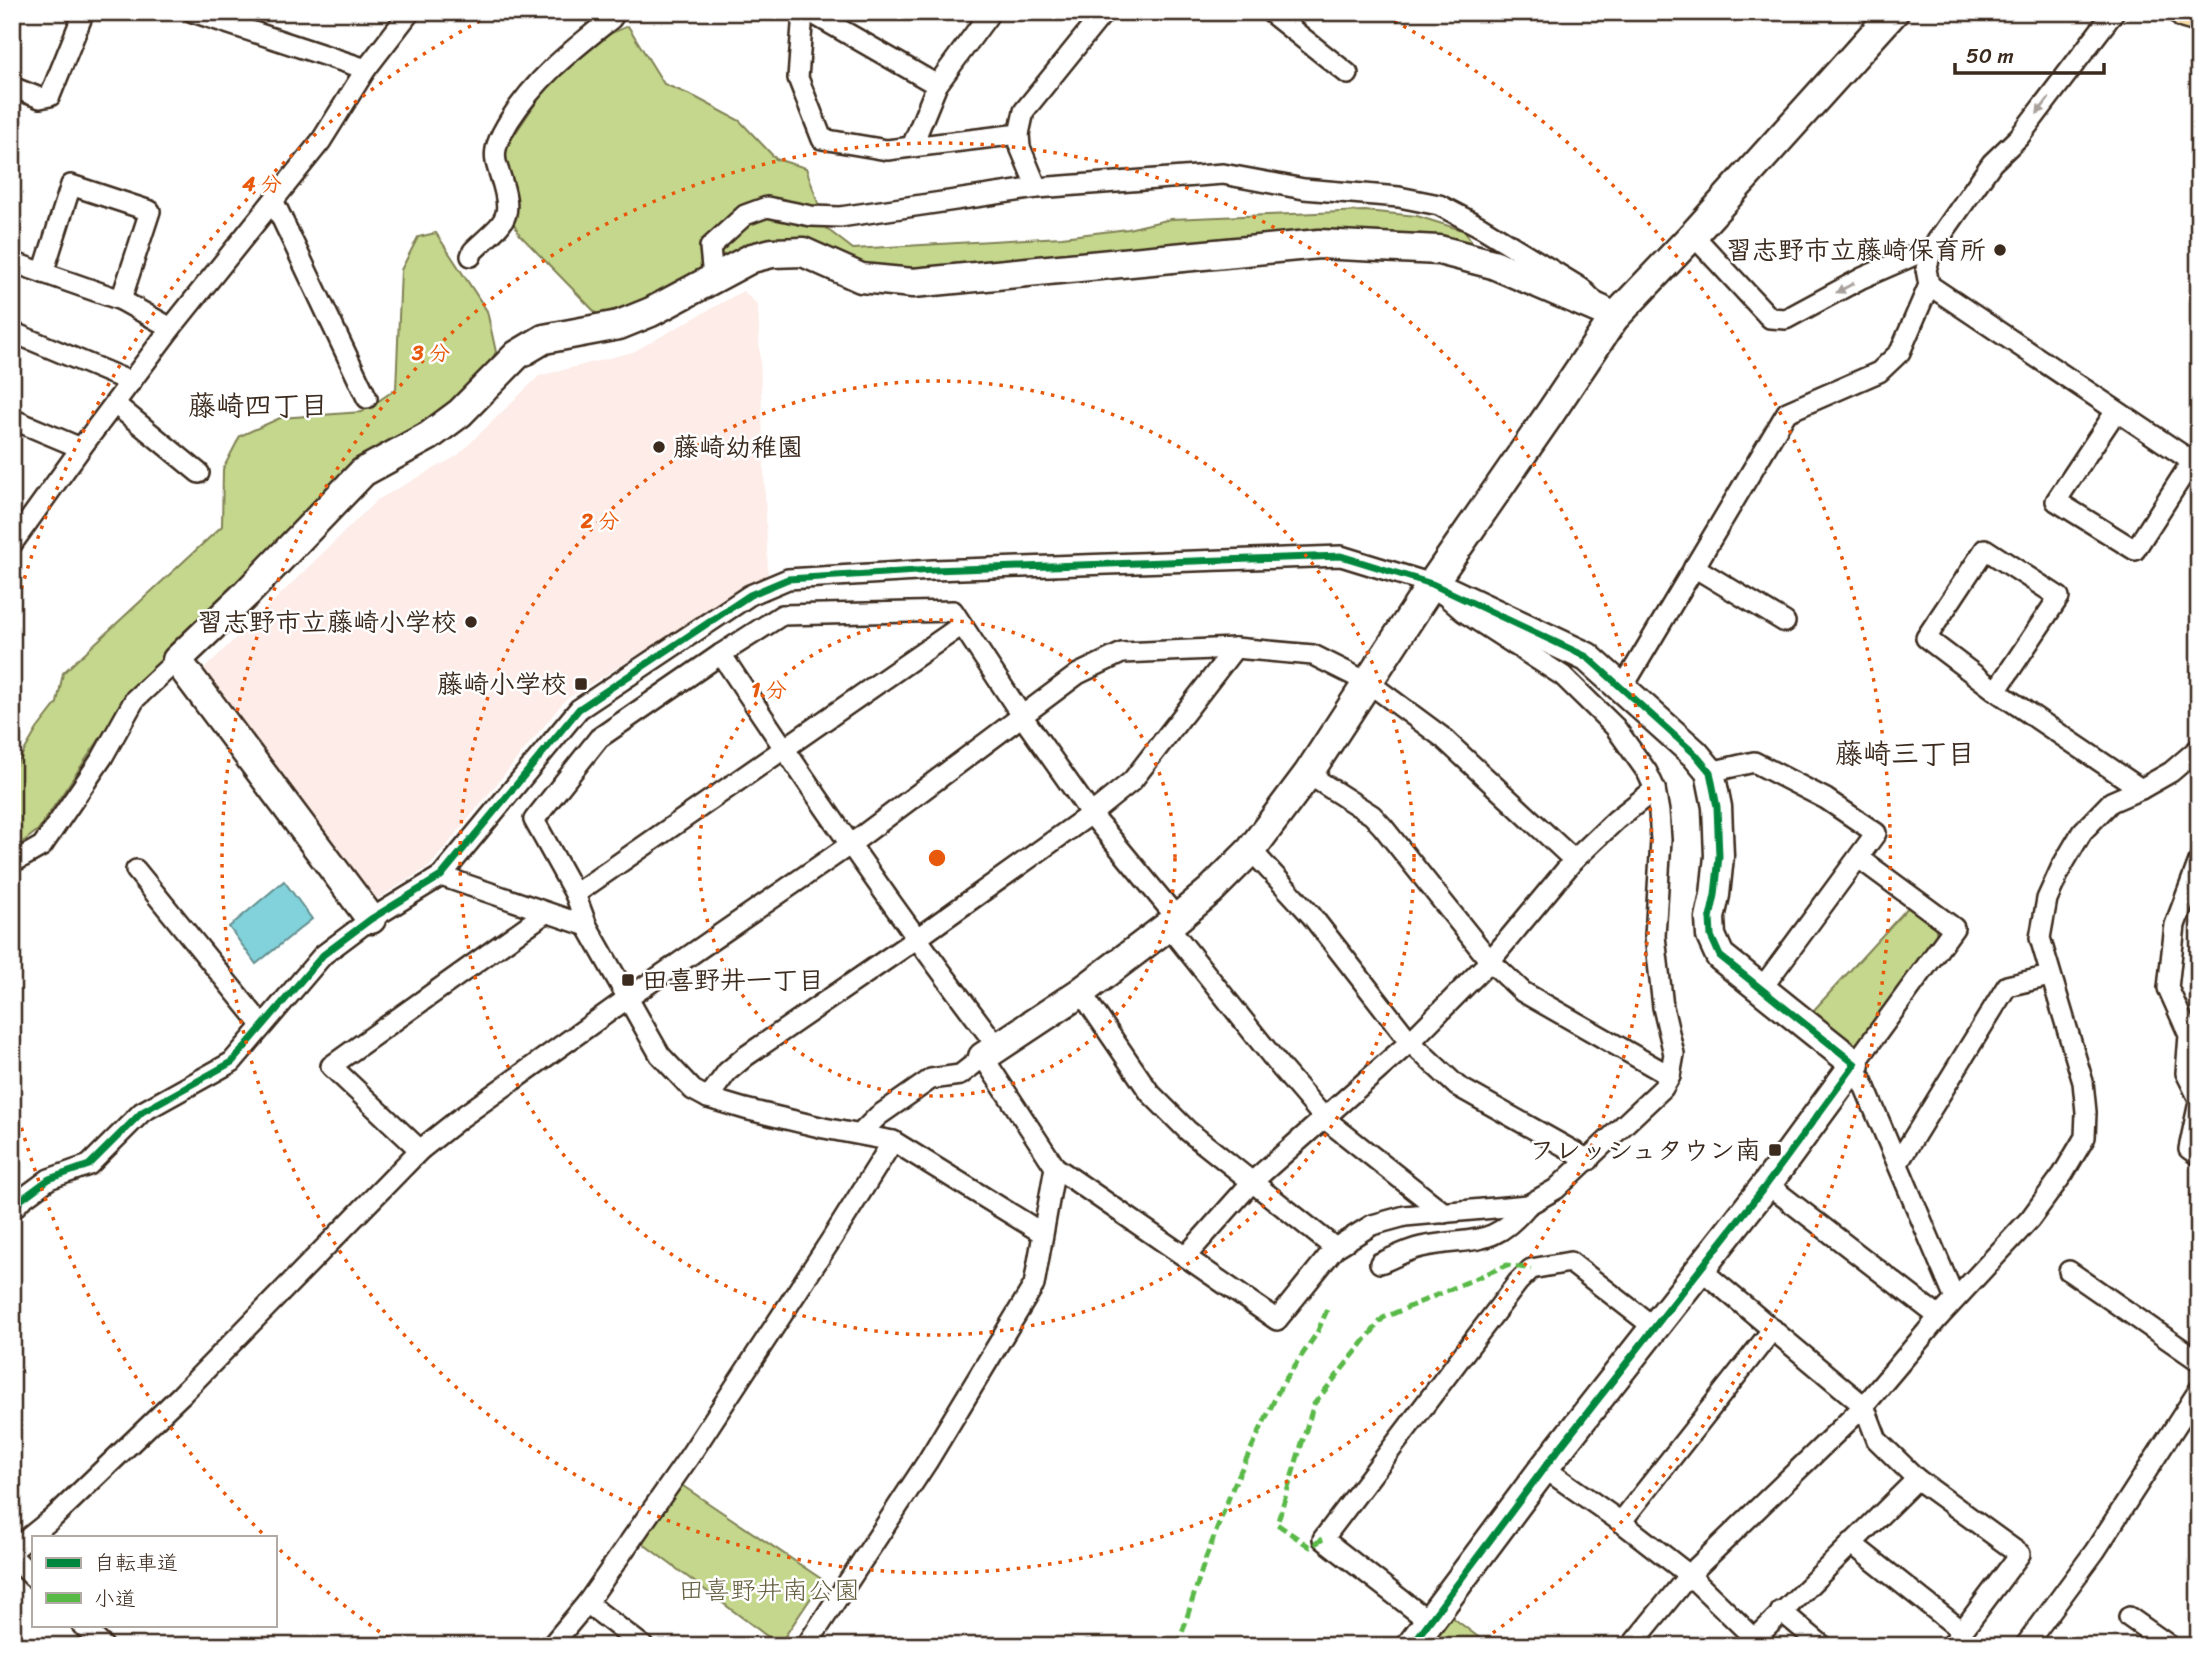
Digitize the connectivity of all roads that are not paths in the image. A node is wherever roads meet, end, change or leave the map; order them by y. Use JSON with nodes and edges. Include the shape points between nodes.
{"nodes":[{"id":1,"x":84,"y":12,"type":"edge"},
{"id":2,"x":193,"y":12,"type":"edge"},
{"id":3,"x":410,"y":12,"type":"edge"},
{"id":4,"x":616,"y":12,"type":"edge"},
{"id":5,"x":803,"y":12,"type":"edge"},
{"id":6,"x":810,"y":12,"type":"edge"},
{"id":7,"x":987,"y":12,"type":"edge"},
{"id":8,"x":1104,"y":12,"type":"edge"},
{"id":9,"x":1270,"y":12,"type":"edge"},
{"id":10,"x":1894,"y":12,"type":"edge"},
{"id":11,"x":2114,"y":12,"type":"edge"},
{"id":12,"x":2185,"y":12,"type":"edge"},
{"id":13,"x":2199,"y":16,"type":"edge"},
{"id":14,"x":366,"y":69,"type":"junction"},
{"id":15,"x":1348,"y":74,"type":"dead end"},
{"id":16,"x":937,"y":85,"type":"junction"},
{"id":17,"x":12,"y":88,"type":"edge"},
{"id":18,"x":1019,"y":134,"type":"junction"},
{"id":19,"x":912,"y":146,"type":"junction"},
{"id":20,"x":1037,"y":188,"type":"junction"},
{"id":21,"x":274,"y":202,"type":"junction"},
{"id":22,"x":1693,"y":235,"type":"junction"},
{"id":23,"x":1933,"y":247,"type":"junction"},
{"id":24,"x":471,"y":256,"type":"dead end"},
{"id":25,"x":12,"y":262,"type":"edge"},
{"id":26,"x":43,"y":273,"type":"junction"},
{"id":27,"x":713,"y":278,"type":"junction"},
{"id":28,"x":1929,"y":285,"type":"junction"},
{"id":29,"x":121,"y":300,"type":"junction"},
{"id":30,"x":1608,"y":314,"type":"junction"},
{"id":31,"x":171,"y":328,"type":"junction"},
{"id":32,"x":12,"y":332,"type":"edge"},
{"id":33,"x":131,"y":382,"type":"junction"},
{"id":34,"x":367,"y":398,"type":"dead end"},
{"id":35,"x":115,"y":404,"type":"junction"},
{"id":36,"x":2116,"y":411,"type":"junction"},
{"id":37,"x":12,"y":419,"type":"edge"},
{"id":38,"x":80,"y":448,"type":"junction"},
{"id":39,"x":2196,"y":464,"type":"edge"},
{"id":40,"x":199,"y":473,"type":"dead end"},
{"id":41,"x":12,"y":544,"type":"edge"},
{"id":42,"x":1694,"y":567,"type":"junction"},
{"id":43,"x":1432,"y":584,"type":"junction"},
{"id":44,"x":1785,"y":622,"type":"dead end"},
{"id":45,"x":962,"y":625,"type":"junction"},
{"id":46,"x":1235,"y":648,"type":"junction"},
{"id":47,"x":721,"y":654,"type":"junction"},
{"id":48,"x":177,"y":660,"type":"junction"},
{"id":49,"x":1369,"y":682,"type":"junction"},
{"id":50,"x":1623,"y":687,"type":"junction"},
{"id":51,"x":1996,"y":691,"type":"junction"},
{"id":52,"x":1022,"y":716,"type":"junction"},
{"id":53,"x":783,"y":748,"type":"junction"},
{"id":54,"x":2199,"y":748,"type":"edge"},
{"id":55,"x":1710,"y":772,"type":"junction"},
{"id":56,"x":1308,"y":774,"type":"junction"},
{"id":57,"x":1655,"y":789,"type":"junction"},
{"id":58,"x":2141,"y":789,"type":"junction"},
{"id":59,"x":1091,"y":814,"type":"junction"},
{"id":60,"x":851,"y":844,"type":"junction"},
{"id":61,"x":1251,"y":850,"type":"junction"},
{"id":62,"x":1859,"y":858,"type":"junction"},
{"id":63,"x":12,"y":860,"type":"edge"},
{"id":64,"x":1574,"y":860,"type":"junction"},
{"id":65,"x":2198,"y":868,"type":"edge"},
{"id":66,"x":136,"y":870,"type":"dead end"},
{"id":67,"x":441,"y":876,"type":"junction"},
{"id":68,"x":575,"y":894,"type":"junction"},
{"id":69,"x":544,"y":914,"type":"junction"},
{"id":70,"x":371,"y":919,"type":"junction"},
{"id":71,"x":1173,"y":922,"type":"junction"},
{"id":72,"x":587,"y":926,"type":"junction"},
{"id":73,"x":916,"y":939,"type":"junction"},
{"id":74,"x":1490,"y":961,"type":"junction"},
{"id":75,"x":2050,"y":976,"type":"junction"},
{"id":76,"x":1762,"y":988,"type":"junction"},
{"id":77,"x":1081,"y":992,"type":"junction"},
{"id":78,"x":628,"y":998,"type":"junction"},
{"id":79,"x":262,"y":1025,"type":"junction"},
{"id":80,"x":1410,"y":1042,"type":"junction"},
{"id":81,"x":990,"y":1051,"type":"junction"},
{"id":82,"x":1855,"y":1064,"type":"junction"},
{"id":83,"x":1670,"y":1076,"type":"junction"},
{"id":84,"x":708,"y":1098,"type":"junction"},
{"id":85,"x":2199,"y":1101,"type":"edge"},
{"id":86,"x":1325,"y":1119,"type":"junction"},
{"id":87,"x":860,"y":1134,"type":"junction"},
{"id":88,"x":893,"y":1141,"type":"junction"},
{"id":89,"x":420,"y":1150,"type":"junction"},
{"id":90,"x":2199,"y":1156,"type":"edge"},
{"id":91,"x":1589,"y":1160,"type":"junction"},
{"id":92,"x":1898,"y":1163,"type":"junction"},
{"id":93,"x":1055,"y":1167,"type":"junction"},
{"id":94,"x":1252,"y":1182,"type":"junction"},
{"id":95,"x":1767,"y":1184,"type":"junction"},
{"id":96,"x":15,"y":1198,"type":"edge"},
{"id":97,"x":1528,"y":1205,"type":"junction"},
{"id":98,"x":1444,"y":1213,"type":"junction"},
{"id":99,"x":1042,"y":1233,"type":"junction"},
{"id":100,"x":1335,"y":1248,"type":"junction"},
{"id":101,"x":1186,"y":1256,"type":"junction"},
{"id":102,"x":1380,"y":1263,"type":"dead end"},
{"id":103,"x":1699,"y":1268,"type":"junction"},
{"id":104,"x":2069,"y":1271,"type":"dead end"},
{"id":105,"x":1955,"y":1299,"type":"junction"},
{"id":106,"x":1939,"y":1317,"type":"junction"},
{"id":107,"x":1655,"y":1328,"type":"junction"},
{"id":108,"x":1773,"y":1329,"type":"junction"},
{"id":109,"x":2199,"y":1362,"type":"edge"},
{"id":110,"x":2199,"y":1390,"type":"edge"},
{"id":111,"x":1864,"y":1406,"type":"junction"},
{"id":112,"x":1544,"y":1468,"type":"junction"},
{"id":113,"x":1917,"y":1479,"type":"junction"},
{"id":114,"x":1621,"y":1522,"type":"junction"},
{"id":115,"x":32,"y":1536,"type":"edge"},
{"id":116,"x":32,"y":1536,"type":"edge"},
{"id":117,"x":1851,"y":1543,"type":"junction"},
{"id":118,"x":12,"y":1554,"type":"edge"},
{"id":119,"x":1689,"y":1575,"type":"junction"},
{"id":120,"x":32,"y":1576,"type":"edge"},
{"id":121,"x":587,"y":1603,"type":"junction"},
{"id":122,"x":1781,"y":1611,"type":"junction"},
{"id":123,"x":2129,"y":1617,"type":"dead end"},
{"id":124,"x":1430,"y":1622,"type":"junction"},
{"id":125,"x":83,"y":1626,"type":"edge"},
{"id":126,"x":1957,"y":1638,"type":"edge"},
{"id":127,"x":1751,"y":1642,"type":"edge"},
{"id":128,"x":2028,"y":1645,"type":"edge"},
{"id":129,"x":103,"y":1646,"type":"edge"},
{"id":130,"x":551,"y":1646,"type":"edge"},
{"id":131,"x":643,"y":1646,"type":"edge"},
{"id":132,"x":806,"y":1646,"type":"edge"},
{"id":133,"x":1411,"y":1646,"type":"edge"},
{"id":134,"x":1631,"y":1646,"type":"edge"},
{"id":135,"x":1823,"y":1646,"type":"edge"},
{"id":136,"x":2170,"y":1646,"type":"edge"}],
"edges":[{"from":1,"to":17,"type":"street","via":[[50,96],[40,98]]},
{"from":2,"to":14,"type":"street"},
{"from":3,"to":14,"type":"street"},
{"from":4,"to":24,"type":"street","via":[[550,68],[501,134],[495,159],[508,198],[508,213]]},
{"from":5,"to":19,"type":"street","via":[[798,78],[822,139],[887,150]]},
{"from":6,"to":16,"type":"street"},
{"from":7,"to":16,"type":"street"},
{"from":8,"to":18,"type":"street","via":[[1024,111]]},
{"from":9,"to":15,"type":"street"},
{"from":10,"to":22,"type":"street"},
{"from":11,"to":23,"type":"street","one_way":true,"via":[[2019,136],[1992,163]]},
{"from":12,"to":13,"type":"main road"},
{"from":14,"to":21,"type":"street","via":[[321,141]]},
{"from":16,"to":19,"type":"street"},
{"from":18,"to":19,"type":"street"},
{"from":18,"to":20,"type":"street"},
{"from":20,"to":27,"type":"street","via":[[840,217],[767,207],[744,215],[710,247]]},
{"from":20,"to":30,"type":"street","via":[[1223,174],[1439,205],[1581,288]]},
{"from":21,"to":31,"type":"street"},
{"from":21,"to":34,"type":"street"},
{"from":23,"to":22,"type":"street","one_way":true,"via":[[1786,319],[1770,318]]},
{"from":22,"to":30,"type":"street"},
{"from":23,"to":28,"type":"street","via":[[1926,269]]},
{"from":25,"to":26,"type":"street"},
{"from":26,"to":29,"type":"street"},
{"from":26,"to":29,"type":"street","via":[[71,185],[150,211]]},
{"from":27,"to":30,"type":"street","via":[[772,253],[803,252],[861,278],[913,284],[1319,244],[1439,250],[1493,264]]},
{"from":27,"to":48,"type":"street","via":[[619,325],[544,339],[517,355],[460,413],[429,436],[363,472]]},
{"from":28,"to":36,"type":"street"},
{"from":28,"to":42,"type":"street","via":[[1900,352],[1879,372],[1787,412]]},
{"from":29,"to":31,"type":"street"},
{"from":30,"to":43,"type":"street","via":[[1549,415]]},
{"from":31,"to":33,"type":"street"},
{"from":32,"to":33,"type":"street"},
{"from":33,"to":35,"type":"street"},
{"from":35,"to":38,"type":"street"},
{"from":35,"to":40,"type":"street"},
{"from":36,"to":39,"type":"street"},
{"from":36,"to":39,"type":"street","via":[[2056,501],[2135,550]]},
{"from":37,"to":38,"type":"street"},
{"from":38,"to":41,"type":"street"},
{"from":42,"to":44,"type":"street"},
{"from":42,"to":50,"type":"street"},
{"from":43,"to":49,"type":"street"},
{"from":43,"to":50,"type":"street","via":[[1587,657]]},
{"from":43,"to":57,"type":"street","via":[[1464,612],[1563,676],[1615,727]]},
{"from":43,"to":67,"type":"street","via":[[1341,556],[788,579],[750,595],[579,709]]},
{"from":45,"to":47,"type":"street","via":[[953,611],[782,615]]},
{"from":45,"to":52,"type":"street"},
{"from":45,"to":53,"type":"street"},
{"from":46,"to":49,"type":"street","via":[[1313,655]]},
{"from":46,"to":52,"type":"street","via":[[1122,653],[1078,674]]},
{"from":46,"to":59,"type":"street","via":[[1132,781]]},
{"from":47,"to":53,"type":"street"},
{"from":47,"to":68,"type":"street","via":[[599,738],[534,820]]},
{"from":48,"to":63,"type":"street","via":[[135,699],[102,758],[42,846]]},
{"from":48,"to":70,"type":"street"},
{"from":49,"to":56,"type":"street"},
{"from":49,"to":64,"type":"street","via":[[1442,737]]},
{"from":50,"to":55,"type":"street"},
{"from":51,"to":51,"type":"street","via":[[2059,597],[1985,549],[1926,638]]},
{"from":51,"to":58,"type":"street"},
{"from":52,"to":59,"type":"street"},
{"from":52,"to":60,"type":"street"},
{"from":53,"to":60,"type":"street"},
{"from":53,"to":68,"type":"street"},
{"from":54,"to":58,"type":"street"},
{"from":55,"to":62,"type":"street","via":[[1754,762],[1826,799],[1876,833]]},
{"from":55,"to":76,"type":"street","via":[[1719,856],[1711,936],[1720,956]]},
{"from":56,"to":61,"type":"street"},
{"from":56,"to":74,"type":"street","via":[[1372,815]]},
{"from":57,"to":64,"type":"street"},
{"from":57,"to":83,"type":"street","via":[[1661,840],[1654,936],[1674,1054]]},
{"from":58,"to":75,"type":"street","via":[[2111,802],[2082,832],[2062,866],[2048,899],[2040,938]]},
{"from":59,"to":71,"type":"street"},
{"from":59,"to":73,"type":"street"},
{"from":60,"to":73,"type":"street"},
{"from":60,"to":78,"type":"street"},
{"from":61,"to":71,"type":"street"},
{"from":61,"to":80,"type":"street","via":[[1311,915]]},
{"from":62,"to":76,"type":"street"},
{"from":62,"to":82,"type":"street","via":[[1954,928]]},
{"from":64,"to":74,"type":"street"},
{"from":65,"to":85,"type":"street","via":[[2175,925],[2168,988],[2189,1035],[2186,1073]]},
{"from":66,"to":79,"type":"street"},
{"from":67,"to":69,"type":"street"},
{"from":67,"to":70,"type":"street"},
{"from":68,"to":72,"type":"street"},
{"from":69,"to":72,"type":"street"},
{"from":69,"to":89,"type":"street","via":[[331,1066]]},
{"from":70,"to":79,"type":"street","via":[[323,955]]},
{"from":71,"to":77,"type":"street"},
{"from":71,"to":86,"type":"street","via":[[1282,1069]]},
{"from":72,"to":78,"type":"street"},
{"from":73,"to":81,"type":"street"},
{"from":73,"to":84,"type":"street","via":[[746,1056]]},
{"from":74,"to":80,"type":"street"},
{"from":74,"to":83,"type":"street","via":[[1523,992]]},
{"from":75,"to":92,"type":"street","via":[[2007,986]]},
{"from":75,"to":105,"type":"street","via":[[2083,1082],[2085,1137],[2030,1219]]},
{"from":76,"to":82,"type":"street"},
{"from":77,"to":81,"type":"street"},
{"from":77,"to":94,"type":"street","via":[[1150,1093],[1188,1132]]},
{"from":78,"to":84,"type":"street","via":[[660,1055],[693,1090]]},
{"from":78,"to":89,"type":"street"},
{"from":79,"to":96,"type":"street","via":[[232,1062],[142,1112],[89,1164]]},
{"from":80,"to":86,"type":"street"},
{"from":80,"to":91,"type":"street","via":[[1457,1086]]},
{"from":81,"to":87,"type":"street","via":[[960,1075],[931,1079]]},
{"from":81,"to":93,"type":"street"},
{"from":82,"to":92,"type":"street"},
{"from":82,"to":95,"type":"street"},
{"from":83,"to":91,"type":"street"},
{"from":84,"to":87,"type":"street"},
{"from":85,"to":90,"type":"street","via":[[2189,1149]]},
{"from":86,"to":94,"type":"street"},
{"from":86,"to":98,"type":"street"},
{"from":87,"to":88,"type":"street"},
{"from":88,"to":99,"type":"street"},
{"from":88,"to":121,"type":"street","via":[[689,1457]]},
{"from":89,"to":116,"type":"street","via":[[181,1395]]},
{"from":91,"to":97,"type":"street","via":[[1556,1189]]},
{"from":92,"to":105,"type":"street"},
{"from":93,"to":99,"type":"street"},
{"from":93,"to":101,"type":"street"},
{"from":94,"to":100,"type":"street"},
{"from":94,"to":101,"type":"street"},
{"from":95,"to":103,"type":"street"},
{"from":95,"to":106,"type":"street"},
{"from":97,"to":98,"type":"street"},
{"from":97,"to":102,"type":"street","via":[[1512,1224],[1491,1237],[1419,1248]]},
{"from":98,"to":100,"type":"street","via":[[1372,1225]]},
{"from":99,"to":132,"type":"street","via":[[1034,1285],[927,1462]]},
{"from":100,"to":101,"type":"street","via":[[1277,1320]]},
{"from":103,"to":107,"type":"street"},
{"from":103,"to":108,"type":"street"},
{"from":104,"to":109,"type":"street"},
{"from":105,"to":106,"type":"street"},
{"from":106,"to":111,"type":"street"},
{"from":107,"to":112,"type":"street"},
{"from":107,"to":124,"type":"street","via":[[1570,1262],[1531,1269],[1518,1282],[1323,1539]]},
{"from":108,"to":111,"type":"street"},
{"from":108,"to":114,"type":"street"},
{"from":110,"to":128,"type":"street"},
{"from":111,"to":113,"type":"street","via":[[1877,1440]]},
{"from":111,"to":119,"type":"street"},
{"from":112,"to":114,"type":"street"},
{"from":112,"to":124,"type":"street"},
{"from":113,"to":117,"type":"street"},
{"from":113,"to":126,"type":"street","via":[[2020,1554]]},
{"from":114,"to":119,"type":"street"},
{"from":115,"to":118,"type":"street"},
{"from":117,"to":122,"type":"street"},
{"from":117,"to":126,"type":"street"},
{"from":118,"to":120,"type":"street"},
{"from":119,"to":127,"type":"street"},
{"from":119,"to":134,"type":"street"},
{"from":121,"to":130,"type":"street"},
{"from":121,"to":131,"type":"street"},
{"from":122,"to":127,"type":"street"},
{"from":122,"to":135,"type":"street"},
{"from":123,"to":136,"type":"street"},
{"from":124,"to":133,"type":"street"},
{"from":125,"to":129,"type":"street"}]}
